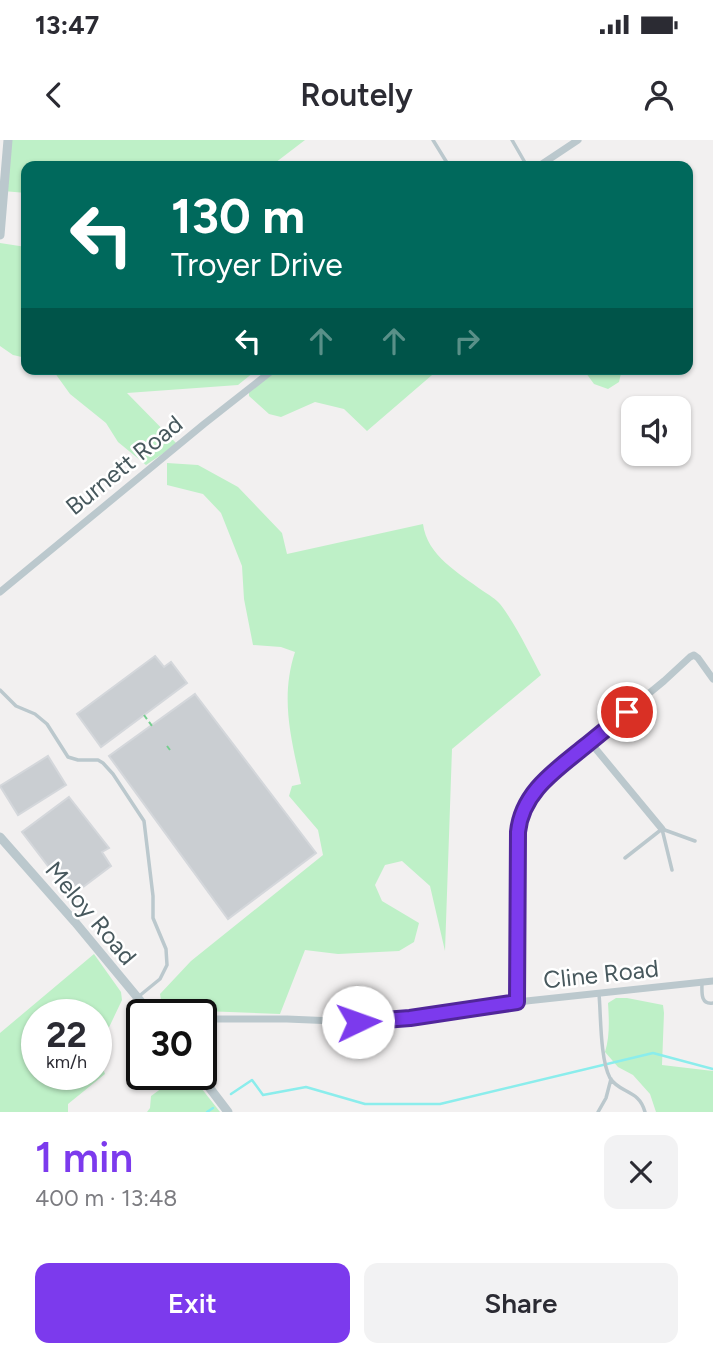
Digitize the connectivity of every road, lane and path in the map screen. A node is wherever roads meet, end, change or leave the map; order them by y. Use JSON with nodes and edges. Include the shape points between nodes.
{"nodes":[{"id":1,"x":8,"y":140,"type":"edge"},
{"id":2,"x":433,"y":140,"type":"edge"},
{"id":3,"x":512,"y":140,"type":"edge"},
{"id":4,"x":574,"y":141,"type":"edge"},
{"id":5,"x":446,"y":161,"type":"edge"},
{"id":6,"x":524,"y":161,"type":"edge"},
{"id":7,"x":546,"y":161,"type":"edge"},
{"id":8,"x":0,"y":235,"type":"edge"},
{"id":9,"x":266,"y":375,"type":"edge"},
{"id":10,"x":0,"y":592,"type":"edge"},
{"id":11,"x":713,"y":679,"type":"edge"},
{"id":12,"x":0,"y":690,"type":"edge"},
{"id":13,"x":144,"y":715,"type":"dead end"},
{"id":14,"x":152,"y":726,"type":"dead end"},
{"id":15,"x":590,"y":742,"type":"junction"},
{"id":16,"x":167,"y":746,"type":"dead end"},
{"id":17,"x":170,"y":750,"type":"dead end"},
{"id":18,"x":662,"y":829,"type":"junction"},
{"id":19,"x":0,"y":837,"type":"edge"},
{"id":20,"x":695,"y":841,"type":"dead end"},
{"id":21,"x":625,"y":858,"type":"dead end"},
{"id":22,"x":672,"y":870,"type":"dead end"},
{"id":23,"x":713,"y":981,"type":"edge"},
{"id":24,"x":702,"y":982,"type":"junction"},
{"id":25,"x":599,"y":994,"type":"junction"},
{"id":26,"x":137,"y":998,"type":"joint"},
{"id":27,"x":517,"y":1002,"type":"junction"},
{"id":28,"x":713,"y":1003,"type":"edge"},
{"id":29,"x":217,"y":1019,"type":"edge"},
{"id":30,"x":611,"y":1079,"type":"junction"},
{"id":31,"x":211,"y":1090,"type":"edge"},
{"id":32,"x":228,"y":1112,"type":"edge"},
{"id":33,"x":598,"y":1112,"type":"edge"},
{"id":34,"x":645,"y":1112,"type":"edge"}],
"edges":[{"from":1,"to":8,"type":"street"},
{"from":2,"to":5,"type":"lane"},
{"from":3,"to":6,"type":"lane"},
{"from":4,"to":7,"type":"street"},
{"from":9,"to":10,"type":"street","name":"Burnett Road"},
{"from":11,"to":15,"type":"street","via":[[694,655]]},
{"from":12,"to":26,"type":"lane","via":[[16,706],[47,724],[68,757],[103,763],[144,821],[153,918],[166,948],[166,965],[160,979]]},
{"from":13,"to":14,"type":"path"},
{"from":15,"to":18,"type":"street"},
{"from":15,"to":27,"type":"street","via":[[538,786],[519,822]]},
{"from":16,"to":17,"type":"path"},
{"from":18,"to":20,"type":"lane"},
{"from":18,"to":21,"type":"lane"},
{"from":18,"to":22,"type":"lane"},
{"from":19,"to":26,"type":"street","name":"Meloy Road"},
{"from":23,"to":24,"type":"street","name":"Cline Road"},
{"from":24,"to":25,"type":"street","name":"Cline Road"},
{"from":24,"to":28,"type":"lane","via":[[702,998]]},
{"from":25,"to":27,"type":"street","name":"Cline Road"},
{"from":25,"to":30,"type":"lane"},
{"from":27,"to":29,"type":"street","name":"Cline Road","via":[[388,1021]]},
{"from":30,"to":33,"type":"lane"},
{"from":30,"to":34,"type":"lane","via":[[638,1097]]},
{"from":31,"to":32,"type":"street"}]}
